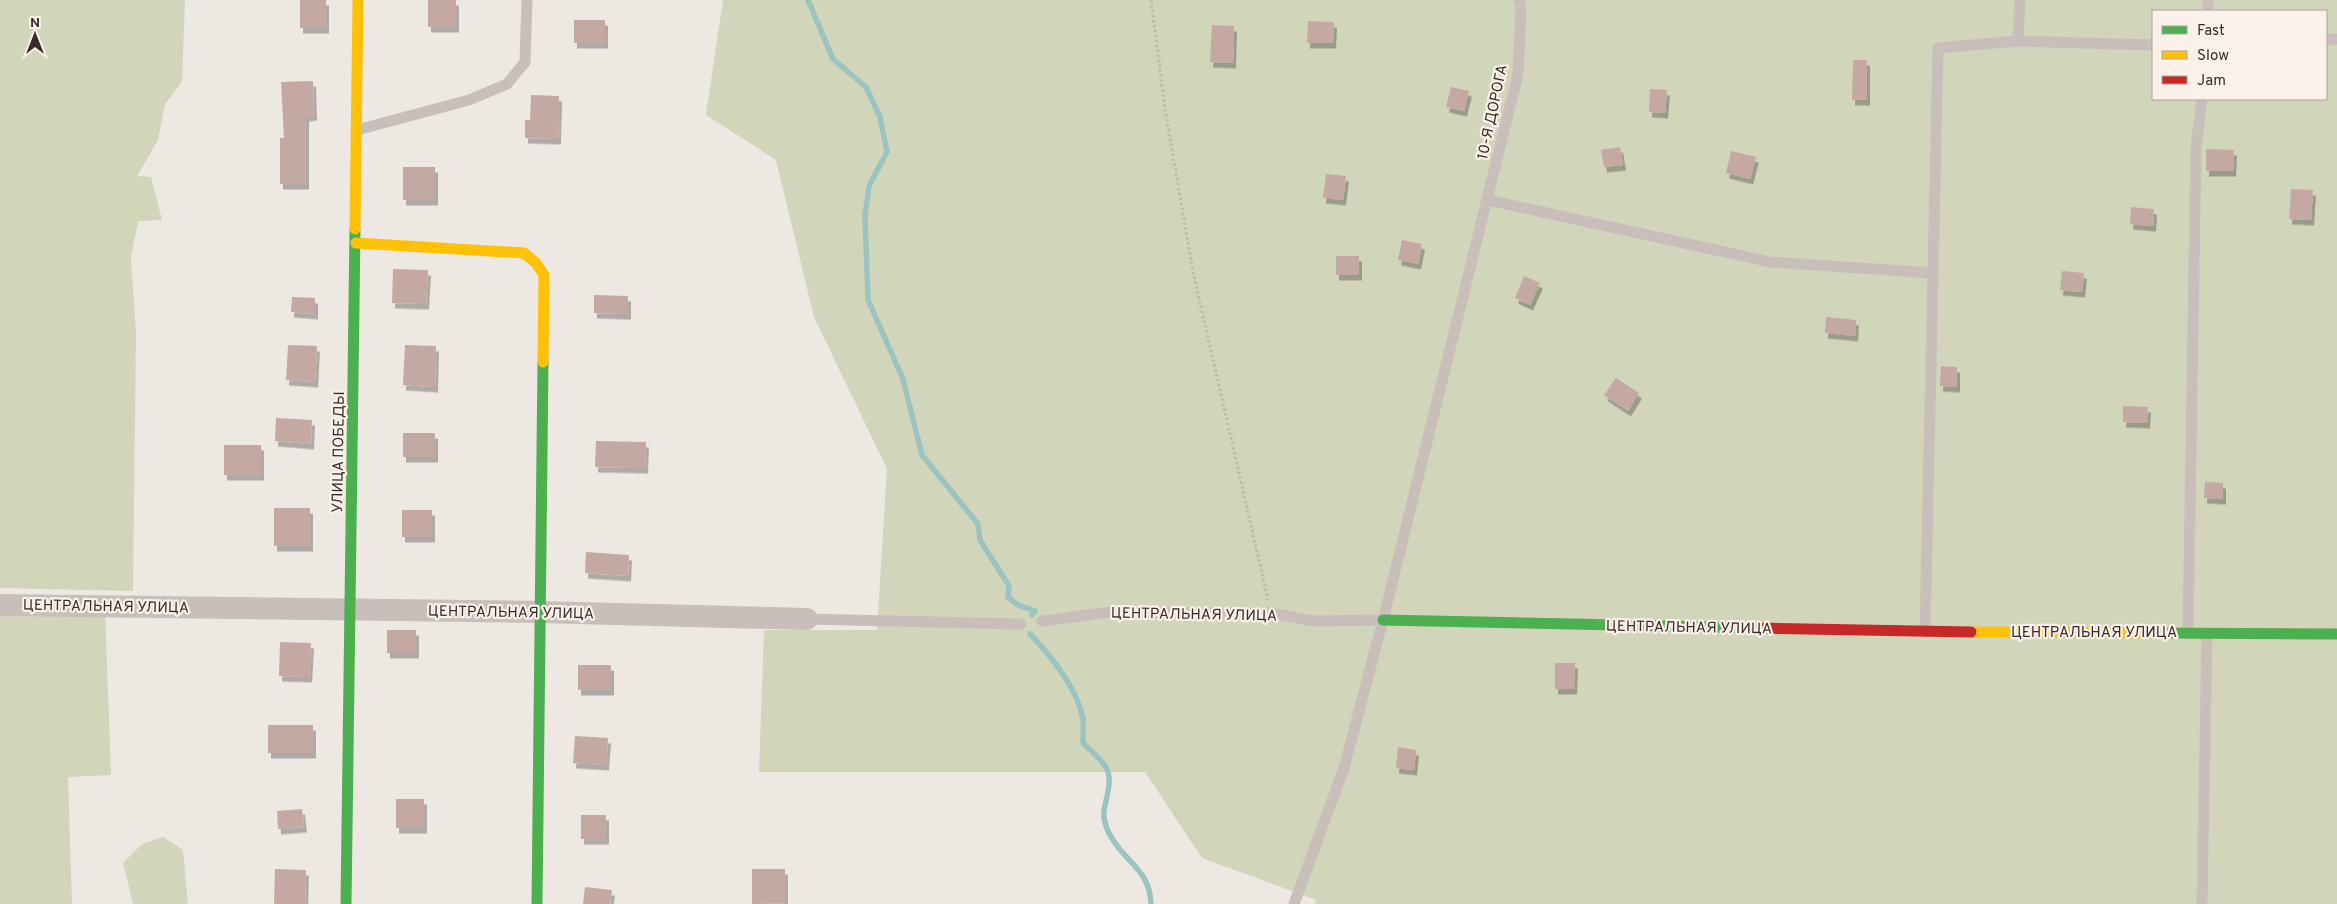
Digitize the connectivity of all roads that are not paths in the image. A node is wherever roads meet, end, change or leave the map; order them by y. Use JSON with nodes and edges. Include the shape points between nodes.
{"nodes":[{"id":1,"x":358,"y":0,"type":"edge"},
{"id":2,"x":527,"y":0,"type":"edge"},
{"id":3,"x":1519,"y":0,"type":"edge"},
{"id":4,"x":2020,"y":0,"type":"edge"},
{"id":5,"x":2018,"y":41,"type":"junction"},
{"id":6,"x":2152,"y":45,"type":"edge"},
{"id":7,"x":2202,"y":100,"type":"edge"},
{"id":8,"x":358,"y":130,"type":"junction"},
{"id":9,"x":1488,"y":200,"type":"junction"},
{"id":10,"x":356,"y":243,"type":"junction"},
{"id":11,"x":1933,"y":273,"type":"junction"},
{"id":12,"x":0,"y":605,"type":"edge"},
{"id":13,"x":350,"y":609,"type":"junction"},
{"id":14,"x":539,"y":612,"type":"junction"},
{"id":15,"x":807,"y":620,"type":"joint"},
{"id":16,"x":1383,"y":620,"type":"junction"},
{"id":17,"x":1042,"y":621,"type":"dead end"},
{"id":18,"x":1021,"y":624,"type":"dead end"},
{"id":19,"x":1925,"y":632,"type":"junction"},
{"id":20,"x":2188,"y":632,"type":"junction"},
{"id":21,"x":2207,"y":632,"type":"junction"},
{"id":22,"x":2337,"y":634,"type":"edge"},
{"id":23,"x":346,"y":904,"type":"edge"},
{"id":24,"x":537,"y":904,"type":"edge"},
{"id":25,"x":1294,"y":904,"type":"edge"},
{"id":26,"x":2202,"y":904,"type":"edge"}],
"edges":[{"from":1,"to":8,"type":"street","name":"УЛИЦА ПОБЕДЫ"},
{"from":2,"to":8,"type":"lane","via":[[525,62],[507,84],[468,100]]},
{"from":3,"to":9,"type":"lane","name":"10-Я ДОРОГА","via":[[1518,74]]},
{"from":4,"to":5,"type":"lane"},
{"from":5,"to":6,"type":"lane"},
{"from":5,"to":11,"type":"lane","via":[[1938,48]]},
{"from":7,"to":20,"type":"lane","via":[[2196,147]]},
{"from":8,"to":10,"type":"street","name":"УЛИЦА ПОБЕДЫ"},
{"from":9,"to":11,"type":"lane","via":[[1770,262]]},
{"from":9,"to":16,"type":"lane","name":"10-Я ДОРОГА"},
{"from":10,"to":13,"type":"street","name":"УЛИЦА ПОБЕДЫ"},
{"from":10,"to":14,"type":"street","via":[[524,253],[544,275]]},
{"from":11,"to":19,"type":"lane"},
{"from":12,"to":13,"type":"street","name":"ЦЕНТРАЛЬНАЯ УЛИЦА"},
{"from":13,"to":14,"type":"street","name":"ЦЕНТРАЛЬНАЯ УЛИЦА"},
{"from":13,"to":23,"type":"street","name":"УЛИЦА ПОБЕДЫ"},
{"from":14,"to":15,"type":"street","name":"ЦЕНТРАЛЬНАЯ УЛИЦА"},
{"from":14,"to":24,"type":"street"},
{"from":15,"to":18,"type":"lane","name":"ЦЕНТРАЛЬНАЯ УЛИЦА"},
{"from":16,"to":17,"type":"lane","name":"ЦЕНТРАЛЬНАЯ УЛИЦА","via":[[1313,621],[1271,613],[1111,612]]},
{"from":16,"to":19,"type":"street","name":"ЦЕНТРАЛЬНАЯ УЛИЦА"},
{"from":16,"to":25,"type":"lane","name":"10-Я ДОРОГА","via":[[1344,768]]},
{"from":19,"to":20,"type":"street","name":"ЦЕНТРАЛЬНАЯ УЛИЦА"},
{"from":20,"to":21,"type":"street","name":"ЦЕНТРАЛЬНАЯ УЛИЦА"},
{"from":21,"to":22,"type":"street","name":"ЦЕНТРАЛЬНАЯ УЛИЦА"},
{"from":21,"to":26,"type":"lane"}]}
